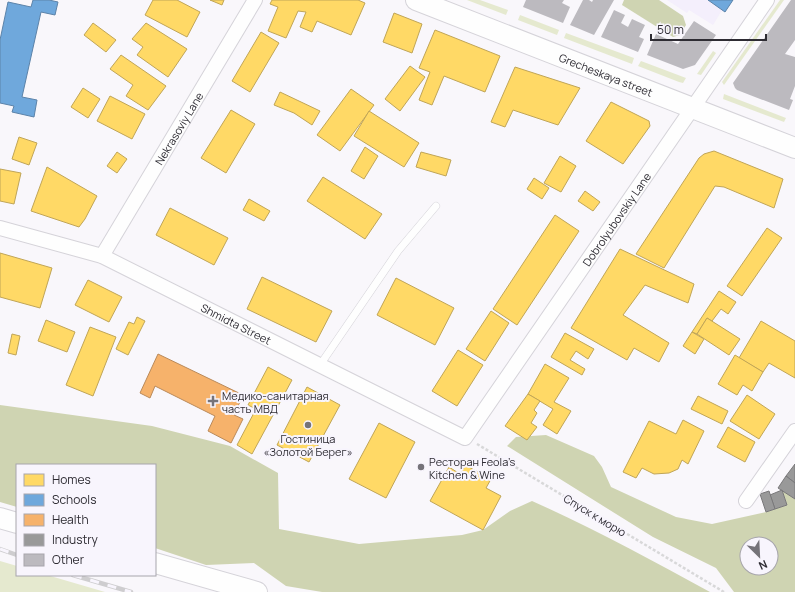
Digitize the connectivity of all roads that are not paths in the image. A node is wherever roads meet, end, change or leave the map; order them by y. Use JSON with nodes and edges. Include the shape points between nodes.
{"nodes":[{"id":1,"x":255,"y":0,"type":"edge"},
{"id":2,"x":416,"y":0,"type":"edge"},
{"id":3,"x":767,"y":0,"type":"edge"},
{"id":4,"x":692,"y":108,"type":"junction"},
{"id":5,"x":795,"y":148,"type":"edge"},
{"id":6,"x":436,"y":206,"type":"dead end"},
{"id":7,"x":0,"y":228,"type":"edge"},
{"id":8,"x":102,"y":256,"type":"junction"},
{"id":9,"x":320,"y":365,"type":"junction"},
{"id":10,"x":795,"y":431,"type":"edge"},
{"id":11,"x":466,"y":438,"type":"joint"},
{"id":12,"x":746,"y":501,"type":"dead end"},
{"id":13,"x":0,"y":518,"type":"edge"},
{"id":14,"x":16,"y":523,"type":"edge"},
{"id":15,"x":156,"y":563,"type":"edge"},
{"id":16,"x":257,"y":592,"type":"edge"}],
"edges":[{"from":1,"to":8,"type":"street","name":"Nekrasoviy Lane"},
{"from":2,"to":4,"type":"main road","name":"Grecheskaya street"},
{"from":3,"to":4,"type":"street","name":"Dobrolyubovskiy Lane"},
{"from":4,"to":5,"type":"main road","name":"Grecheskaya street"},
{"from":4,"to":11,"type":"street","name":"Dobrolyubovskiy Lane"},
{"from":6,"to":9,"type":"lane","via":[[398,251]]},
{"from":7,"to":8,"type":"street","name":"Shmidta Street"},
{"from":8,"to":9,"type":"street","name":"Shmidta Street"},
{"from":9,"to":11,"type":"street","name":"Shmidta Street"},
{"from":10,"to":12,"type":"street"},
{"from":13,"to":14,"type":"main road"},
{"from":15,"to":16,"type":"main road"}]}
